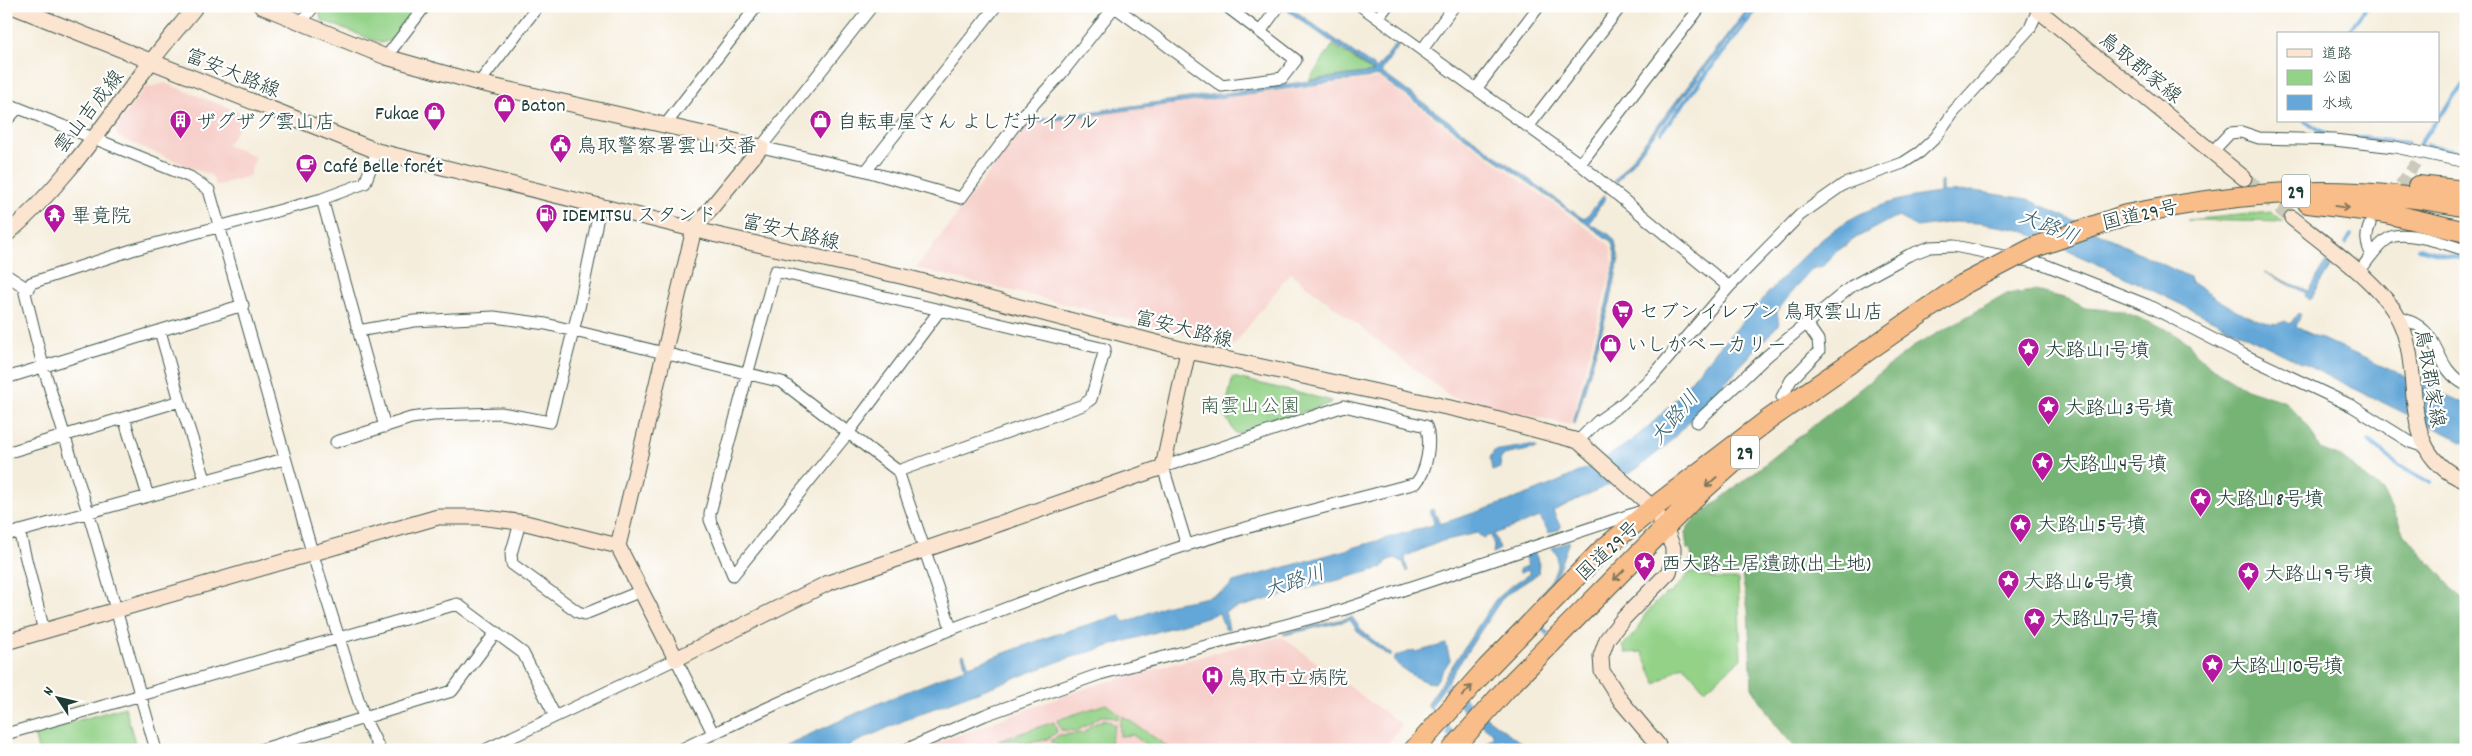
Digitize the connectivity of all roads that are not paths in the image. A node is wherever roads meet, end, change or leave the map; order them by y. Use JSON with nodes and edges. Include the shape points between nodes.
{"nodes":[{"id":1,"x":12,"y":6,"type":"edge"},
{"id":2,"x":196,"y":6,"type":"edge"},
{"id":3,"x":261,"y":6,"type":"edge"},
{"id":4,"x":314,"y":6,"type":"edge"},
{"id":5,"x":426,"y":6,"type":"edge"},
{"id":6,"x":538,"y":6,"type":"edge"},
{"id":7,"x":757,"y":6,"type":"edge"},
{"id":8,"x":872,"y":6,"type":"edge"},
{"id":9,"x":996,"y":6,"type":"edge"},
{"id":10,"x":1226,"y":6,"type":"edge"},
{"id":11,"x":1279,"y":6,"type":"edge"},
{"id":12,"x":1361,"y":6,"type":"edge"},
{"id":13,"x":1387,"y":6,"type":"edge"},
{"id":14,"x":1454,"y":6,"type":"edge"},
{"id":15,"x":1539,"y":6,"type":"edge"},
{"id":16,"x":1620,"y":6,"type":"edge"},
{"id":17,"x":1701,"y":6,"type":"edge"},
{"id":18,"x":1115,"y":7,"type":"edge"},
{"id":19,"x":2037,"y":8,"type":"edge"},
{"id":20,"x":1378,"y":18,"type":"junction"},
{"id":21,"x":302,"y":21,"type":"junction"},
{"id":22,"x":1260,"y":32,"type":"junction"},
{"id":23,"x":1422,"y":50,"type":"junction"},
{"id":24,"x":386,"y":57,"type":"junction"},
{"id":25,"x":151,"y":61,"type":"junction"},
{"id":26,"x":479,"y":83,"type":"junction"},
{"id":27,"x":1476,"y":89,"type":"junction"},
{"id":28,"x":6,"y":103,"type":"edge"},
{"id":29,"x":18,"y":108,"type":"junction"},
{"id":30,"x":6,"y":122,"type":"edge"},
{"id":31,"x":666,"y":124,"type":"junction"},
{"id":32,"x":1528,"y":127,"type":"junction"},
{"id":33,"x":94,"y":138,"type":"junction"},
{"id":34,"x":762,"y":147,"type":"junction"},
{"id":35,"x":377,"y":151,"type":"junction"},
{"id":36,"x":2213,"y":151,"type":"junction"},
{"id":37,"x":2466,"y":162,"type":"edge"},
{"id":38,"x":1580,"y":164,"type":"junction"},
{"id":39,"x":866,"y":171,"type":"junction"},
{"id":40,"x":2244,"y":178,"type":"tunnel mouth"},
{"id":41,"x":2466,"y":190,"type":"edge"},
{"id":42,"x":2285,"y":192,"type":"junction"},
{"id":43,"x":322,"y":199,"type":"junction"},
{"id":44,"x":600,"y":207,"type":"junction"},
{"id":45,"x":2466,"y":207,"type":"edge"},
{"id":46,"x":2292,"y":218,"type":"tunnel mouth"},
{"id":47,"x":2370,"y":224,"type":"dead end"},
{"id":48,"x":217,"y":226,"type":"junction"},
{"id":49,"x":694,"y":229,"type":"junction"},
{"id":50,"x":2466,"y":232,"type":"edge"},
{"id":51,"x":6,"y":235,"type":"edge"},
{"id":52,"x":2466,"y":250,"type":"edge"},
{"id":53,"x":2372,"y":255,"type":"junction"},
{"id":54,"x":2358,"y":273,"type":"junction"},
{"id":55,"x":6,"y":275,"type":"edge"},
{"id":56,"x":1729,"y":287,"type":"junction"},
{"id":57,"x":28,"y":288,"type":"junction"},
{"id":58,"x":243,"y":305,"type":"junction"},
{"id":59,"x":940,"y":310,"type":"junction"},
{"id":60,"x":2398,"y":317,"type":"junction"},
{"id":61,"x":1808,"y":324,"type":"junction"},
{"id":62,"x":160,"y":331,"type":"junction"},
{"id":63,"x":358,"y":331,"type":"junction"},
{"id":64,"x":572,"y":331,"type":"junction"},
{"id":65,"x":1188,"y":351,"type":"junction"},
{"id":66,"x":664,"y":353,"type":"junction"},
{"id":67,"x":43,"y":366,"type":"junction"},
{"id":68,"x":749,"y":374,"type":"junction"},
{"id":69,"x":6,"y":378,"type":"edge"},
{"id":70,"x":1826,"y":380,"type":"junction"},
{"id":71,"x":2466,"y":385,"type":"edge"},
{"id":72,"x":1782,"y":397,"type":"dead end"},
{"id":73,"x":180,"y":401,"type":"junction"},
{"id":74,"x":124,"y":418,"type":"junction"},
{"id":75,"x":1697,"y":422,"type":"dead end"},
{"id":76,"x":385,"y":427,"type":"junction"},
{"id":77,"x":848,"y":433,"type":"junction"},
{"id":78,"x":65,"y":436,"type":"junction"},
{"id":79,"x":1578,"y":441,"type":"junction"},
{"id":80,"x":336,"y":442,"type":"dead end"},
{"id":81,"x":2425,"y":447,"type":"junction"},
{"id":82,"x":6,"y":453,"type":"edge"},
{"id":83,"x":284,"y":459,"type":"junction"},
{"id":84,"x":1163,"y":467,"type":"junction"},
{"id":85,"x":898,"y":471,"type":"junction"},
{"id":86,"x":205,"y":479,"type":"junction"},
{"id":87,"x":2466,"y":481,"type":"edge"},
{"id":88,"x":148,"y":496,"type":"junction"},
{"id":89,"x":1653,"y":508,"type":"junction"},
{"id":90,"x":87,"y":514,"type":"junction"},
{"id":91,"x":520,"y":523,"type":"junction"},
{"id":92,"x":1665,"y":527,"type":"junction"},
{"id":93,"x":19,"y":531,"type":"junction"},
{"id":94,"x":6,"y":535,"type":"edge"},
{"id":95,"x":618,"y":546,"type":"junction"},
{"id":96,"x":1187,"y":546,"type":"junction"},
{"id":97,"x":926,"y":551,"type":"junction"},
{"id":98,"x":312,"y":552,"type":"junction"},
{"id":99,"x":641,"y":591,"type":"junction"},
{"id":100,"x":116,"y":611,"type":"junction"},
{"id":101,"x":951,"y":628,"type":"junction"},
{"id":102,"x":44,"y":631,"type":"junction"},
{"id":103,"x":496,"y":632,"type":"junction"},
{"id":104,"x":339,"y":638,"type":"junction"},
{"id":105,"x":6,"y":642,"type":"edge"},
{"id":106,"x":676,"y":659,"type":"junction"},
{"id":107,"x":141,"y":694,"type":"junction"},
{"id":108,"x":555,"y":716,"type":"junction"},
{"id":109,"x":364,"y":718,"type":"junction"},
{"id":110,"x":713,"y":733,"type":"junction"},
{"id":111,"x":6,"y":734,"type":"edge"},
{"id":112,"x":1454,"y":748,"type":"edge"},
{"id":113,"x":1658,"y":748,"type":"edge"},
{"id":114,"x":156,"y":750,"type":"edge"},
{"id":115,"x":260,"y":750,"type":"edge"},
{"id":116,"x":380,"y":750,"type":"edge"},
{"id":117,"x":485,"y":750,"type":"edge"},
{"id":118,"x":680,"y":750,"type":"edge"},
{"id":119,"x":905,"y":750,"type":"edge"},
{"id":120,"x":1414,"y":750,"type":"edge"}],
"edges":[{"from":1,"to":25,"type":"street","name":"富安大路線"},
{"from":2,"to":25,"type":"street","name":"雲山吉成線"},
{"from":3,"to":21,"type":"street"},
{"from":4,"to":21,"type":"street"},
{"from":5,"to":24,"type":"street"},
{"from":6,"to":26,"type":"street"},
{"from":7,"to":31,"type":"street"},
{"from":8,"to":34,"type":"street"},
{"from":9,"to":39,"type":"street"},
{"from":10,"to":22,"type":"street"},
{"from":11,"to":22,"type":"street"},
{"from":12,"to":20,"type":"street"},
{"from":13,"to":20,"type":"street"},
{"from":14,"to":23,"type":"street"},
{"from":15,"to":27,"type":"street"},
{"from":16,"to":32,"type":"street"},
{"from":17,"to":38,"type":"street"},
{"from":18,"to":22,"type":"street","via":[[1222,86],[1282,78],[1296,60]]},
{"from":18,"to":39,"type":"street","via":[[1062,74],[1018,121],[961,198]]},
{"from":19,"to":36,"type":"street","name":"鳥取郡家線"},
{"from":19,"to":56,"type":"street","via":[[2030,28],[1920,152],[1903,163],[1865,175],[1826,195],[1775,239]]},
{"from":20,"to":23,"type":"street"},
{"from":21,"to":24,"type":"street"},
{"from":23,"to":27,"type":"street"},
{"from":24,"to":26,"type":"street"},
{"from":25,"to":33,"type":"street","name":"雲山吉成線"},
{"from":25,"to":35,"type":"street","name":"富安大路線"},
{"from":26,"to":31,"type":"street"},
{"from":27,"to":32,"type":"street"},
{"from":28,"to":29,"type":"street"},
{"from":29,"to":30,"type":"street"},
{"from":29,"to":33,"type":"street"},
{"from":31,"to":34,"type":"street"},
{"from":32,"to":38,"type":"street"},
{"from":33,"to":48,"type":"street","via":[[198,181],[208,190]]},
{"from":33,"to":51,"type":"street","name":"雲山吉成線","via":[[56,184]]},
{"from":34,"to":39,"type":"street"},
{"from":34,"to":49,"type":"street"},
{"from":35,"to":43,"type":"street","via":[[365,183]]},
{"from":35,"to":44,"type":"street","name":"富安大路線"},
{"from":36,"to":37,"type":"street","via":[[2230,132],[2241,132],[2259,138],[2334,140],[2395,147],[2419,158]]},
{"from":36,"to":40,"type":"street","name":"鳥取郡家線"},
{"from":38,"to":56,"type":"street"},
{"from":41,"to":42,"type":"highway","via":[[2348,185]]},
{"from":42,"to":45,"type":"highway","name":"国道29号","number":"29","via":[[2375,193]]},
{"from":42,"to":50,"type":"highway","one_way":true,"via":[[2304,202],[2386,213]]},
{"from":42,"to":70,"type":"highway","name":"国道29号","number":"29","bridge":true,"via":[[2197,201],[2126,215],[2035,247],[1962,285]]},
{"from":43,"to":48,"type":"street"},
{"from":43,"to":63,"type":"street"},
{"from":44,"to":49,"type":"street","name":"富安大路線"},
{"from":44,"to":64,"type":"street"},
{"from":46,"to":54,"type":"street","name":"鳥取郡家線"},
{"from":47,"to":53,"type":"street","via":[[2366,234]]},
{"from":48,"to":57,"type":"street","via":[[58,274],[31,283]]},
{"from":48,"to":58,"type":"street"},
{"from":49,"to":65,"type":"street","name":"富安大路線","via":[[905,277]]},
{"from":49,"to":66,"type":"street"},
{"from":52,"to":53,"type":"street","via":[[2424,239],[2396,236],[2389,238]]},
{"from":53,"to":54,"type":"street"},
{"from":54,"to":60,"type":"street","name":"鳥取郡家線"},
{"from":55,"to":57,"type":"street"},
{"from":56,"to":79,"type":"street","via":[[1652,377]]},
{"from":57,"to":67,"type":"street","via":[[25,293]]},
{"from":58,"to":62,"type":"street"},
{"from":58,"to":83,"type":"street"},
{"from":59,"to":68,"type":"street","via":[[775,271]]},
{"from":59,"to":77,"type":"street"},
{"from":59,"to":85,"type":"street","via":[[1105,348],[1092,399]]},
{"from":60,"to":71,"type":"street","via":[[2418,323],[2438,349],[2445,368],[2454,379]]},
{"from":60,"to":81,"type":"street","name":"鳥取郡家線","via":[[2405,333],[2417,425]]},
{"from":61,"to":72,"type":"street","via":[[1818,340],[1819,351],[1791,380]]},
{"from":61,"to":75,"type":"street","via":[[1767,356]]},
{"from":61,"to":81,"type":"street","via":[[1852,286],[1909,255],[1930,248],[1954,246],[1985,251],[2044,264],[2147,305],[2352,406],[2410,442]]},
{"from":62,"to":67,"type":"street"},
{"from":62,"to":73,"type":"street"},
{"from":63,"to":64,"type":"street","via":[[414,321],[494,317]]},
{"from":63,"to":76,"type":"street"},
{"from":64,"to":66,"type":"street"},
{"from":64,"to":76,"type":"street","via":[[550,422],[501,413],[456,413],[411,418]]},
{"from":65,"to":79,"type":"street","name":"富安大路線","via":[[1469,412]]},
{"from":65,"to":84,"type":"street"},
{"from":66,"to":68,"type":"street"},
{"from":66,"to":95,"type":"street"},
{"from":67,"to":69,"type":"street"},
{"from":67,"to":78,"type":"street"},
{"from":68,"to":77,"type":"street","via":[[782,382]]},
{"from":68,"to":77,"type":"street","via":[[710,513],[733,575]]},
{"from":70,"to":89,"type":"highway","name":"国道29号","number":"29"},
{"from":70,"to":92,"type":"highway","name":"国道29号","number":"29","one_way":true},
{"from":73,"to":74,"type":"street"},
{"from":73,"to":86,"type":"street"},
{"from":74,"to":78,"type":"street"},
{"from":74,"to":88,"type":"street"},
{"from":76,"to":80,"type":"street"},
{"from":77,"to":85,"type":"street"},
{"from":78,"to":82,"type":"street"},
{"from":78,"to":90,"type":"street"},
{"from":79,"to":89,"type":"street"},
{"from":81,"to":87,"type":"street","name":"鳥取郡家線","via":[[2441,467]]},
{"from":83,"to":86,"type":"street"},
{"from":83,"to":98,"type":"street"},
{"from":84,"to":96,"type":"street"},
{"from":84,"to":96,"type":"street","via":[[1344,406],[1426,426],[1429,434],[1423,475],[1416,483]]},
{"from":84,"to":97,"type":"street"},
{"from":85,"to":97,"type":"street"},
{"from":86,"to":88,"type":"street"},
{"from":88,"to":90,"type":"street"},
{"from":89,"to":92,"type":"street"},
{"from":89,"to":119,"type":"street","via":[[1342,610],[1100,674],[985,715]]},
{"from":120,"to":89,"type":"highway","name":"国道29号","number":"29","one_way":true,"via":[[1601,551]]},
{"from":90,"to":93,"type":"street"},
{"from":90,"to":100,"type":"street"},
{"from":91,"to":95,"type":"street"},
{"from":91,"to":98,"type":"street","via":[[480,517],[438,517]]},
{"from":91,"to":99,"type":"street","via":[[511,554],[512,564],[578,612],[586,614]]},
{"from":92,"to":112,"type":"highway","name":"国道29号","number":"29","one_way":true,"via":[[1506,688]]},
{"from":92,"to":113,"type":"street","via":[[1673,548],[1669,572],[1623,618],[1607,638],[1600,656],[1602,671],[1616,694]]},
{"from":93,"to":94,"type":"street"},
{"from":93,"to":102,"type":"street"},
{"from":95,"to":99,"type":"street"},
{"from":96,"to":101,"type":"street"},
{"from":97,"to":101,"type":"street"},
{"from":97,"to":106,"type":"street","via":[[828,583]]},
{"from":98,"to":100,"type":"street"},
{"from":98,"to":104,"type":"street"},
{"from":99,"to":106,"type":"street"},
{"from":100,"to":102,"type":"street"},
{"from":100,"to":107,"type":"street"},
{"from":101,"to":110,"type":"street","via":[[864,663]]},
{"from":102,"to":105,"type":"street"},
{"from":103,"to":104,"type":"street","via":[[457,604]]},
{"from":103,"to":108,"type":"street","via":[[523,652]]},
{"from":103,"to":109,"type":"street","via":[[452,692]]},
{"from":104,"to":107,"type":"street"},
{"from":104,"to":109,"type":"street"},
{"from":106,"to":108,"type":"street"},
{"from":106,"to":110,"type":"street"},
{"from":107,"to":111,"type":"street","via":[[83,714]]},
{"from":107,"to":114,"type":"street"},
{"from":108,"to":117,"type":"street"},
{"from":109,"to":115,"type":"street"},
{"from":109,"to":116,"type":"street"},
{"from":110,"to":118,"type":"street"}]}
